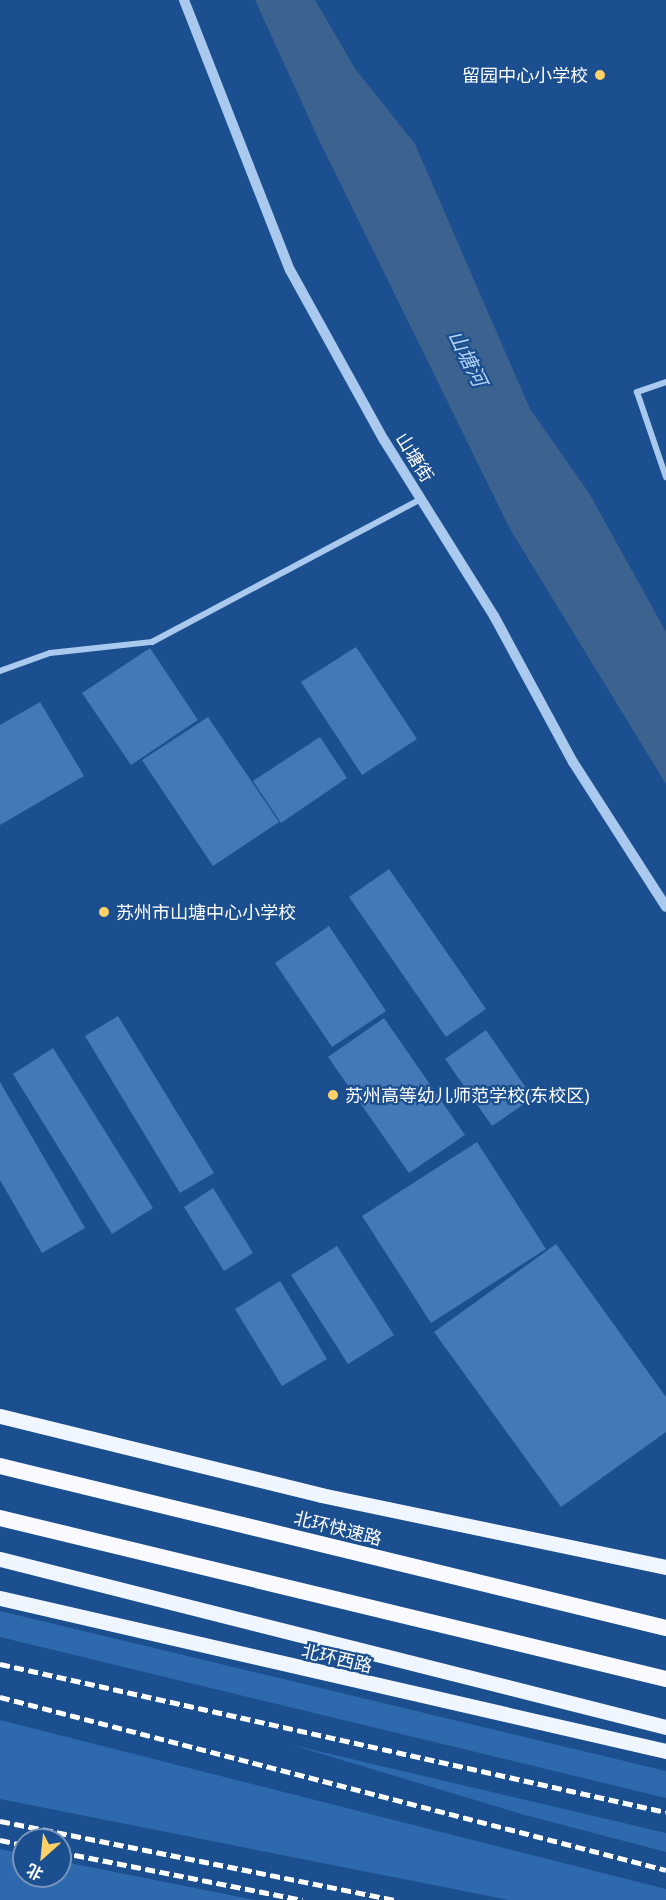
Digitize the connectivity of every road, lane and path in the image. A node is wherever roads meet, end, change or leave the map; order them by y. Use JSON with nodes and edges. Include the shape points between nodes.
{"nodes":[{"id":1,"x":184,"y":0,"type":"edge"},
{"id":2,"x":666,"y":382,"type":"edge"},
{"id":3,"x":666,"y":477,"type":"edge"},
{"id":4,"x":421,"y":499,"type":"junction"},
{"id":5,"x":0,"y":671,"type":"edge"},
{"id":6,"x":666,"y":907,"type":"edge"},
{"id":7,"x":0,"y":1416,"type":"edge"},
{"id":8,"x":0,"y":1466,"type":"edge"},
{"id":9,"x":0,"y":1518,"type":"edge"},
{"id":10,"x":0,"y":1559,"type":"edge"},
{"id":11,"x":666,"y":1567,"type":"edge"},
{"id":12,"x":0,"y":1598,"type":"edge"},
{"id":13,"x":578,"y":1607,"type":"junction"},
{"id":14,"x":666,"y":1619,"type":"edge"},
{"id":15,"x":666,"y":1628,"type":"edge"},
{"id":16,"x":666,"y":1679,"type":"edge"},
{"id":17,"x":666,"y":1727,"type":"edge"},
{"id":18,"x":666,"y":1751,"type":"edge"}],
"edges":[{"from":1,"to":4,"type":"street","name":"山塘街","via":[[290,270]]},
{"from":2,"to":3,"type":"street","via":[[637,392]]},
{"from":4,"to":5,"type":"street","via":[[152,642],[50,653]]},
{"from":4,"to":6,"type":"street","name":"山塘街","via":[[494,616],[573,762]]},
{"from":7,"to":11,"type":"main road","via":[[321,1495]]},
{"from":8,"to":13,"type":"highway","name":"北环快速路"},
{"from":9,"to":16,"type":"highway"},
{"from":10,"to":17,"type":"main road"},
{"from":12,"to":18,"type":"main road","name":"北环西路"},
{"from":13,"to":14,"type":"highway"},
{"from":13,"to":15,"type":"highway","name":"北环快速路"}]}
